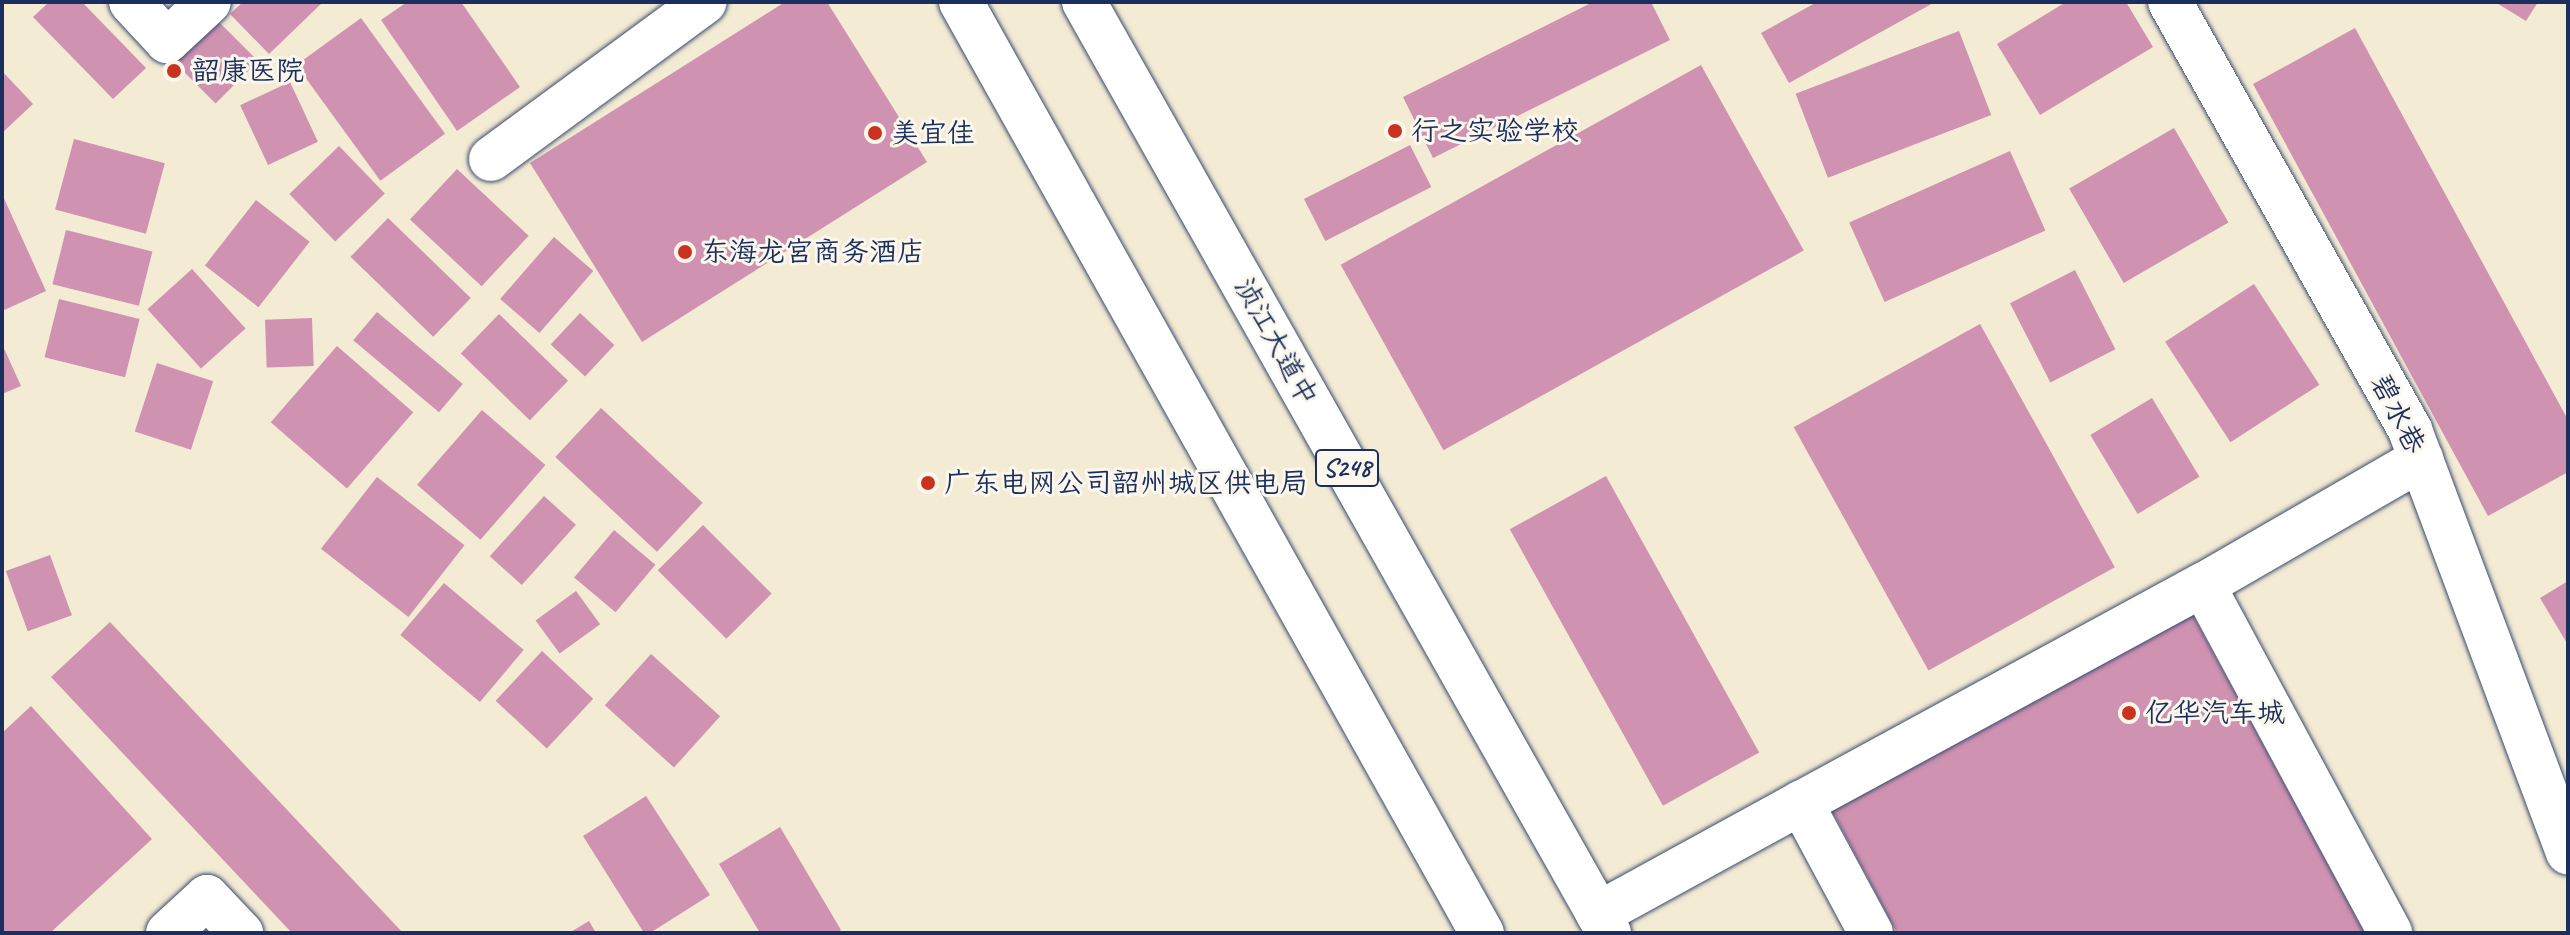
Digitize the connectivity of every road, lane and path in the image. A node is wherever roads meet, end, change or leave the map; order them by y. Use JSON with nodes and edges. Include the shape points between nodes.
{"nodes":[{"id":1,"x":131,"y":2,"type":"edge"},
{"id":2,"x":209,"y":2,"type":"edge"},
{"id":3,"x":705,"y":2,"type":"edge"},
{"id":4,"x":961,"y":2,"type":"edge"},
{"id":5,"x":1084,"y":2,"type":"edge"},
{"id":6,"x":2170,"y":2,"type":"edge"},
{"id":7,"x":491,"y":159,"type":"dead end"},
{"id":8,"x":2421,"y":459,"type":"junction"},
{"id":9,"x":2203,"y":585,"type":"junction"},
{"id":10,"x":1801,"y":803,"type":"junction"},
{"id":11,"x":2568,"y":852,"type":"edge"},
{"id":12,"x":1604,"y":923,"type":"edge"},
{"id":13,"x":168,"y":933,"type":"edge"},
{"id":14,"x":241,"y":933,"type":"edge"},
{"id":15,"x":1482,"y":933,"type":"edge"},
{"id":16,"x":1871,"y":933,"type":"edge"},
{"id":17,"x":2390,"y":933,"type":"edge"}],
"edges":[{"from":1,"to":2,"type":"main road","via":[[167,41]]},
{"from":3,"to":7,"type":"main road"},
{"from":4,"to":15,"type":"main road"},
{"from":5,"to":12,"type":"main road","name":"浈江大道中","number":"S248"},
{"from":6,"to":8,"type":"main road","name":"碧水巷","via":[[2410,430]]},
{"from":8,"to":9,"type":"main road"},
{"from":8,"to":11,"type":"main road","name":"碧水巷"},
{"from":9,"to":10,"type":"main road"},
{"from":9,"to":17,"type":"main road"},
{"from":10,"to":12,"type":"main road"},
{"from":10,"to":16,"type":"main road"},
{"from":13,"to":14,"type":"main road","via":[[207,897]]}]}
